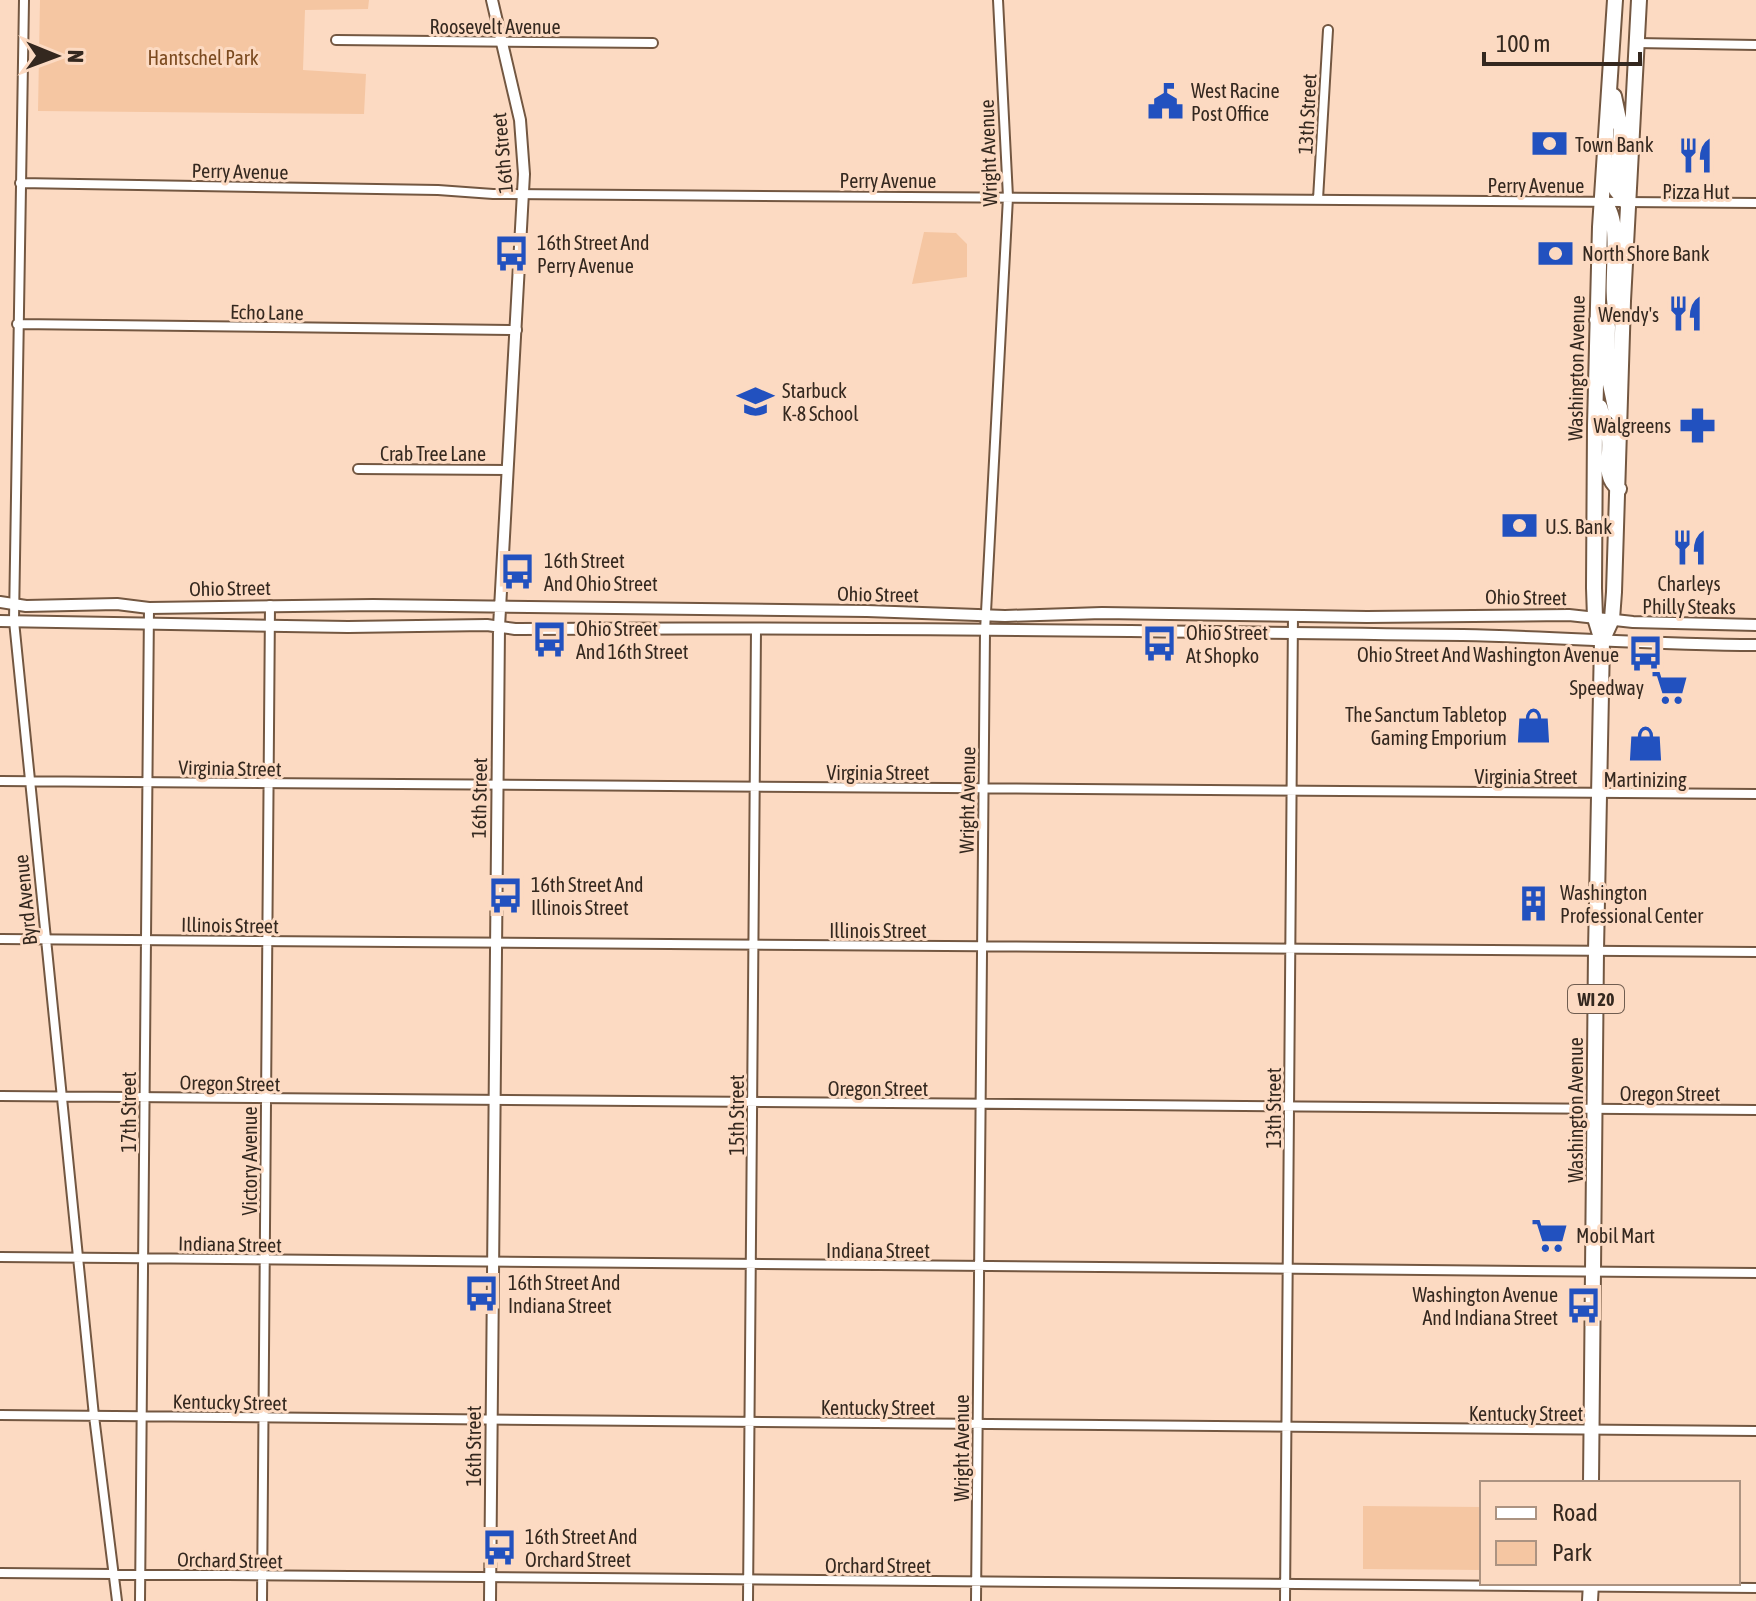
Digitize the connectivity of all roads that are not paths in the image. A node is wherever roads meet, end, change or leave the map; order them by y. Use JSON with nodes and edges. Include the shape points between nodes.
{"nodes":[{"id":1,"x":24,"y":0,"type":"edge"},
{"id":2,"x":492,"y":0,"type":"edge"},
{"id":3,"x":998,"y":0,"type":"edge"},
{"id":4,"x":1615,"y":0,"type":"edge"},
{"id":5,"x":1639,"y":0,"type":"edge"},
{"id":6,"x":1328,"y":30,"type":"dead end"},
{"id":7,"x":336,"y":40,"type":"dead end"},
{"id":8,"x":502,"y":42,"type":"junction"},
{"id":9,"x":653,"y":43,"type":"dead end"},
{"id":10,"x":1636,"y":43,"type":"junction"},
{"id":11,"x":1756,"y":45,"type":"edge"},
{"id":12,"x":1611,"y":80,"type":"junction"},
{"id":13,"x":20,"y":183,"type":"junction"},
{"id":14,"x":524,"y":195,"type":"junction"},
{"id":15,"x":1008,"y":197,"type":"junction"},
{"id":16,"x":1318,"y":199,"type":"junction"},
{"id":17,"x":1602,"y":201,"type":"junction"},
{"id":18,"x":1626,"y":202,"type":"junction"},
{"id":19,"x":1756,"y":203,"type":"edge"},
{"id":20,"x":1597,"y":320,"type":"junction"},
{"id":21,"x":17,"y":324,"type":"junction"},
{"id":22,"x":1622,"y":328,"type":"junction"},
{"id":23,"x":517,"y":330,"type":"junction"},
{"id":24,"x":1596,"y":393,"type":"junction"},
{"id":25,"x":1621,"y":427,"type":"junction"},
{"id":26,"x":358,"y":469,"type":"dead end"},
{"id":27,"x":508,"y":470,"type":"junction"},
{"id":28,"x":1619,"y":489,"type":"junction"},
{"id":29,"x":0,"y":602,"type":"edge"},
{"id":30,"x":13,"y":604,"type":"junction"},
{"id":31,"x":270,"y":605,"type":"junction"},
{"id":32,"x":500,"y":607,"type":"junction"},
{"id":33,"x":149,"y":608,"type":"junction"},
{"id":34,"x":867,"y":611,"type":"junction"},
{"id":35,"x":985,"y":615,"type":"junction"},
{"id":36,"x":1293,"y":615,"type":"junction"},
{"id":37,"x":1595,"y":618,"type":"junction"},
{"id":38,"x":1612,"y":619,"type":"junction"},
{"id":39,"x":0,"y":621,"type":"edge"},
{"id":40,"x":14,"y":621,"type":"junction"},
{"id":41,"x":149,"y":622,"type":"junction"},
{"id":42,"x":1756,"y":625,"type":"edge"},
{"id":43,"x":269,"y":626,"type":"junction"},
{"id":44,"x":499,"y":627,"type":"junction"},
{"id":45,"x":756,"y":629,"type":"junction"},
{"id":46,"x":857,"y":631,"type":"junction"},
{"id":47,"x":985,"y":631,"type":"junction"},
{"id":48,"x":1293,"y":633,"type":"junction"},
{"id":49,"x":1602,"y":641,"type":"junction"},
{"id":50,"x":1756,"y":645,"type":"edge"},
{"id":51,"x":0,"y":781,"type":"edge"},
{"id":52,"x":28,"y":781,"type":"junction"},
{"id":53,"x":146,"y":783,"type":"junction"},
{"id":54,"x":268,"y":784,"type":"junction"},
{"id":55,"x":496,"y":786,"type":"junction"},
{"id":56,"x":755,"y":787,"type":"junction"},
{"id":57,"x":983,"y":789,"type":"junction"},
{"id":58,"x":1292,"y":791,"type":"junction"},
{"id":59,"x":1601,"y":792,"type":"junction"},
{"id":60,"x":1756,"y":794,"type":"edge"},
{"id":61,"x":0,"y":939,"type":"edge"},
{"id":62,"x":45,"y":939,"type":"junction"},
{"id":63,"x":145,"y":940,"type":"junction"},
{"id":64,"x":267,"y":942,"type":"junction"},
{"id":65,"x":495,"y":943,"type":"junction"},
{"id":66,"x":754,"y":945,"type":"junction"},
{"id":67,"x":981,"y":946,"type":"junction"},
{"id":68,"x":1290,"y":949,"type":"junction"},
{"id":69,"x":1596,"y":951,"type":"junction"},
{"id":70,"x":1756,"y":952,"type":"edge"},
{"id":71,"x":0,"y":1096,"type":"edge"},
{"id":72,"x":61,"y":1097,"type":"junction"},
{"id":73,"x":144,"y":1098,"type":"junction"},
{"id":74,"x":266,"y":1100,"type":"junction"},
{"id":75,"x":494,"y":1101,"type":"junction"},
{"id":76,"x":752,"y":1103,"type":"junction"},
{"id":77,"x":980,"y":1104,"type":"junction"},
{"id":78,"x":1289,"y":1106,"type":"junction"},
{"id":79,"x":1595,"y":1109,"type":"junction"},
{"id":80,"x":1756,"y":1110,"type":"edge"},
{"id":81,"x":0,"y":1257,"type":"edge"},
{"id":82,"x":78,"y":1258,"type":"junction"},
{"id":83,"x":143,"y":1259,"type":"junction"},
{"id":84,"x":265,"y":1261,"type":"junction"},
{"id":85,"x":493,"y":1262,"type":"junction"},
{"id":86,"x":751,"y":1264,"type":"junction"},
{"id":87,"x":979,"y":1266,"type":"junction"},
{"id":88,"x":1288,"y":1269,"type":"junction"},
{"id":89,"x":1593,"y":1271,"type":"junction"},
{"id":90,"x":1756,"y":1273,"type":"edge"},
{"id":91,"x":0,"y":1415,"type":"edge"},
{"id":92,"x":94,"y":1416,"type":"junction"},
{"id":93,"x":142,"y":1417,"type":"junction"},
{"id":94,"x":263,"y":1419,"type":"junction"},
{"id":95,"x":492,"y":1420,"type":"junction"},
{"id":96,"x":750,"y":1422,"type":"junction"},
{"id":97,"x":978,"y":1424,"type":"junction"},
{"id":98,"x":1286,"y":1427,"type":"junction"},
{"id":99,"x":1592,"y":1429,"type":"junction"},
{"id":100,"x":1756,"y":1431,"type":"edge"},
{"id":101,"x":1591,"y":1481,"type":"edge"},
{"id":102,"x":0,"y":1573,"type":"edge"},
{"id":103,"x":113,"y":1574,"type":"junction"},
{"id":104,"x":140,"y":1575,"type":"junction"},
{"id":105,"x":262,"y":1576,"type":"junction"},
{"id":106,"x":490,"y":1578,"type":"junction"},
{"id":107,"x":749,"y":1580,"type":"junction"},
{"id":108,"x":976,"y":1582,"type":"junction"},
{"id":109,"x":1285,"y":1584,"type":"junction"},
{"id":110,"x":1756,"y":1588,"type":"edge"},
{"id":111,"x":1591,"y":1590,"type":"edge"},
{"id":112,"x":117,"y":1601,"type":"edge"},
{"id":113,"x":140,"y":1601,"type":"edge"},
{"id":114,"x":262,"y":1601,"type":"edge"},
{"id":115,"x":490,"y":1601,"type":"edge"},
{"id":116,"x":748,"y":1601,"type":"edge"},
{"id":117,"x":976,"y":1601,"type":"edge"},
{"id":118,"x":1285,"y":1601,"type":"edge"}],
"edges":[{"from":1,"to":13,"type":"street","name":"Byrd Avenue"},
{"from":2,"to":8,"type":"street","name":"16th Street"},
{"from":3,"to":15,"type":"street","name":"Wright Avenue"},
{"from":4,"to":12,"type":"main road","name":"Washington Avenue","number":"WI 20"},
{"from":5,"to":10,"type":"main road","name":"Washington Avenue","number":"WI 20"},
{"from":6,"to":16,"type":"street","name":"13th Street"},
{"from":7,"to":8,"type":"street","name":"Roosevelt Avenue"},
{"from":8,"to":9,"type":"street","name":"Roosevelt Avenue"},
{"from":8,"to":14,"type":"street","name":"16th Street","via":[[520,120]]},
{"from":10,"to":11,"type":"street"},
{"from":10,"to":18,"type":"main road","name":"Washington Avenue","number":"WI 20"},
{"from":12,"to":17,"type":"main road","name":"Washington Avenue","number":"WI 20"},
{"from":12,"to":18,"type":"main road","via":[[1621,129],[1616,190]]},
{"from":13,"to":14,"type":"street","name":"Perry Avenue"},
{"from":13,"to":21,"type":"street","name":"Byrd Avenue"},
{"from":14,"to":15,"type":"street","name":"Perry Avenue"},
{"from":14,"to":23,"type":"street","name":"16th Street"},
{"from":15,"to":16,"type":"street","name":"Perry Avenue"},
{"from":15,"to":35,"type":"street","name":"Wright Avenue"},
{"from":16,"to":17,"type":"street","name":"Perry Avenue"},
{"from":17,"to":18,"type":"street","name":"Perry Avenue"},
{"from":17,"to":20,"type":"main road","name":"Washington Avenue","number":"WI 20"},
{"from":17,"to":22,"type":"main road","via":[[1614,222],[1613,291]]},
{"from":18,"to":19,"type":"street","name":"Perry Avenue"},
{"from":18,"to":22,"type":"main road","name":"Washington Avenue","number":"WI 20"},
{"from":20,"to":24,"type":"main road","name":"Washington Avenue","number":"WI 20"},
{"from":20,"to":25,"type":"main road","via":[[1608,327],[1607,370]]},
{"from":21,"to":23,"type":"street","name":"Echo Lane"},
{"from":21,"to":30,"type":"street","name":"Byrd Avenue"},
{"from":22,"to":25,"type":"main road","name":"Washington Avenue","number":"WI 20"},
{"from":23,"to":27,"type":"street","name":"16th Street"},
{"from":24,"to":28,"type":"main road","via":[[1609,439],[1608,474]]},
{"from":24,"to":37,"type":"main road","name":"Washington Avenue","number":"WI 20"},
{"from":25,"to":28,"type":"main road","name":"Washington Avenue","number":"WI 20"},
{"from":26,"to":27,"type":"street","name":"Crab Tree Lane"},
{"from":27,"to":32,"type":"street","name":"16th Street"},
{"from":28,"to":38,"type":"main road","name":"Washington Avenue","number":"WI 20"},
{"from":29,"to":30,"type":"street","name":"Ohio Street"},
{"from":30,"to":33,"type":"street","name":"Ohio Street"},
{"from":30,"to":40,"type":"street","name":"Byrd Avenue"},
{"from":31,"to":32,"type":"street","name":"Ohio Street"},
{"from":31,"to":33,"type":"street","name":"Ohio Street"},
{"from":31,"to":43,"type":"street","name":"Victory Avenue"},
{"from":32,"to":34,"type":"street","name":"Ohio Street"},
{"from":32,"to":44,"type":"street","name":"16th Street"},
{"from":33,"to":41,"type":"street","name":"17th Street"},
{"from":34,"to":35,"type":"street","name":"Ohio Street"},
{"from":34,"to":46,"type":"street"},
{"from":35,"to":36,"type":"street","name":"Ohio Street"},
{"from":35,"to":47,"type":"street","name":"Wright Avenue"},
{"from":36,"to":37,"type":"street","name":"Ohio Street"},
{"from":36,"to":48,"type":"street","name":"13th Street"},
{"from":37,"to":38,"type":"street","name":"Ohio Street"},
{"from":37,"to":49,"type":"main road","name":"Washington Avenue","number":"WI 20"},
{"from":38,"to":42,"type":"street","name":"Ohio Street"},
{"from":38,"to":49,"type":"main road","name":"Washington Avenue","number":"WI 20"},
{"from":39,"to":40,"type":"street","name":"Ohio Street"},
{"from":40,"to":41,"type":"street","name":"Ohio Street"},
{"from":40,"to":52,"type":"street","name":"Byrd Avenue"},
{"from":41,"to":43,"type":"street","name":"Ohio Street"},
{"from":41,"to":53,"type":"street","name":"17th Street"},
{"from":43,"to":44,"type":"street","name":"Ohio Street"},
{"from":43,"to":54,"type":"street","name":"Victory Avenue"},
{"from":44,"to":45,"type":"street","name":"Ohio Street"},
{"from":44,"to":55,"type":"street","name":"16th Street"},
{"from":45,"to":46,"type":"street","name":"Ohio Street"},
{"from":45,"to":56,"type":"street","name":"15th Street"},
{"from":46,"to":47,"type":"street","name":"Ohio Street"},
{"from":47,"to":48,"type":"street","name":"Ohio Street"},
{"from":47,"to":57,"type":"street","name":"Wright Avenue"},
{"from":48,"to":49,"type":"street","name":"Ohio Street"},
{"from":48,"to":58,"type":"street","name":"13th Street"},
{"from":49,"to":50,"type":"street","name":"Ohio Street"},
{"from":49,"to":59,"type":"main road","name":"Washington Avenue","number":"WI 20"},
{"from":51,"to":52,"type":"street","name":"Virginia Street"},
{"from":52,"to":53,"type":"street","name":"Virginia Street"},
{"from":52,"to":62,"type":"street","name":"Byrd Avenue"},
{"from":53,"to":54,"type":"street","name":"Virginia Street"},
{"from":53,"to":63,"type":"street","name":"17th Street"},
{"from":54,"to":55,"type":"street","name":"Virginia Street"},
{"from":54,"to":64,"type":"street","name":"Victory Avenue"},
{"from":55,"to":56,"type":"street","name":"Virginia Street"},
{"from":55,"to":65,"type":"street","name":"16th Street"},
{"from":56,"to":57,"type":"street","name":"Virginia Street"},
{"from":56,"to":66,"type":"street","name":"15th Street"},
{"from":57,"to":58,"type":"street","name":"Virginia Street"},
{"from":57,"to":67,"type":"street","name":"Wright Avenue"},
{"from":58,"to":59,"type":"street","name":"Virginia Street"},
{"from":58,"to":68,"type":"street","name":"13th Street"},
{"from":59,"to":60,"type":"street","name":"Virginia Street"},
{"from":59,"to":69,"type":"main road","name":"Washington Avenue","number":"WI 20"},
{"from":61,"to":62,"type":"street","name":"Illinois Street"},
{"from":62,"to":63,"type":"street","name":"Illinois Street"},
{"from":62,"to":72,"type":"street","name":"Byrd Avenue"},
{"from":63,"to":64,"type":"street","name":"Illinois Street"},
{"from":63,"to":73,"type":"street","name":"17th Street"},
{"from":64,"to":65,"type":"street","name":"Illinois Street"},
{"from":64,"to":74,"type":"street","name":"Victory Avenue"},
{"from":65,"to":66,"type":"street","name":"Illinois Street"},
{"from":65,"to":75,"type":"street","name":"16th Street"},
{"from":66,"to":67,"type":"street","name":"Illinois Street"},
{"from":66,"to":76,"type":"street","name":"15th Street"},
{"from":67,"to":68,"type":"street","name":"Illinois Street"},
{"from":67,"to":77,"type":"street","name":"Wright Avenue"},
{"from":68,"to":69,"type":"street","name":"Illinois Street"},
{"from":68,"to":78,"type":"street","name":"13th Street"},
{"from":69,"to":70,"type":"street","name":"Illinois Street"},
{"from":69,"to":79,"type":"main road","name":"Washington Avenue","number":"WI 20"},
{"from":71,"to":72,"type":"street","name":"Oregon Street"},
{"from":72,"to":73,"type":"street","name":"Oregon Street"},
{"from":72,"to":82,"type":"street","name":"Byrd Avenue"},
{"from":73,"to":74,"type":"street","name":"Oregon Street"},
{"from":73,"to":83,"type":"street","name":"17th Street"},
{"from":74,"to":75,"type":"street","name":"Oregon Street"},
{"from":74,"to":84,"type":"street","name":"Victory Avenue"},
{"from":75,"to":76,"type":"street","name":"Oregon Street"},
{"from":75,"to":85,"type":"street","name":"16th Street"},
{"from":76,"to":77,"type":"street","name":"Oregon Street"},
{"from":76,"to":86,"type":"street","name":"15th Street"},
{"from":77,"to":78,"type":"street","name":"Oregon Street"},
{"from":77,"to":87,"type":"street","name":"Wright Avenue"},
{"from":78,"to":79,"type":"street","name":"Oregon Street"},
{"from":78,"to":88,"type":"street","name":"13th Street"},
{"from":79,"to":80,"type":"street","name":"Oregon Street"},
{"from":79,"to":89,"type":"main road","name":"Washington Avenue","number":"WI 20"},
{"from":81,"to":82,"type":"street","name":"Indiana Street"},
{"from":82,"to":83,"type":"street","name":"Indiana Street"},
{"from":82,"to":92,"type":"street","name":"Byrd Avenue"},
{"from":83,"to":84,"type":"street","name":"Indiana Street"},
{"from":83,"to":93,"type":"street","name":"17th Street"},
{"from":84,"to":85,"type":"street","name":"Indiana Street"},
{"from":84,"to":94,"type":"street","name":"Victory Avenue"},
{"from":85,"to":86,"type":"street","name":"Indiana Street"},
{"from":85,"to":95,"type":"street","name":"16th Street"},
{"from":86,"to":87,"type":"street","name":"Indiana Street"},
{"from":86,"to":96,"type":"street","name":"15th Street"},
{"from":87,"to":88,"type":"street","name":"Indiana Street"},
{"from":87,"to":97,"type":"street","name":"Wright Avenue"},
{"from":88,"to":89,"type":"street","name":"Indiana Street"},
{"from":88,"to":98,"type":"street","name":"13th Street"},
{"from":89,"to":90,"type":"street","name":"Indiana Street"},
{"from":89,"to":99,"type":"main road","name":"Washington Avenue","number":"WI 20"},
{"from":91,"to":92,"type":"street","name":"Kentucky Street"},
{"from":92,"to":93,"type":"street","name":"Kentucky Street"},
{"from":92,"to":103,"type":"street","name":"Byrd Avenue"},
{"from":93,"to":94,"type":"street","name":"Kentucky Street"},
{"from":93,"to":104,"type":"street","name":"17th Street"},
{"from":94,"to":95,"type":"street","name":"Kentucky Street"},
{"from":94,"to":105,"type":"street","name":"Victory Avenue"},
{"from":95,"to":96,"type":"street","name":"Kentucky Street"},
{"from":95,"to":106,"type":"street","name":"16th Street"},
{"from":96,"to":97,"type":"street","name":"Kentucky Street"},
{"from":96,"to":107,"type":"street","name":"15th Street"},
{"from":97,"to":98,"type":"street","name":"Kentucky Street"},
{"from":97,"to":108,"type":"street","name":"Wright Avenue"},
{"from":98,"to":99,"type":"street","name":"Kentucky Street"},
{"from":98,"to":109,"type":"street","name":"13th Street"},
{"from":99,"to":100,"type":"street","name":"Kentucky Street"},
{"from":99,"to":101,"type":"main road","name":"Washington Avenue","number":"WI 20"},
{"from":102,"to":103,"type":"street","name":"Orchard Street"},
{"from":103,"to":104,"type":"street","name":"Orchard Street"},
{"from":103,"to":112,"type":"street","name":"Byrd Avenue"},
{"from":104,"to":105,"type":"street","name":"Orchard Street"},
{"from":104,"to":113,"type":"street","name":"17th Street"},
{"from":105,"to":106,"type":"street","name":"Orchard Street"},
{"from":105,"to":114,"type":"street","name":"Victory Avenue"},
{"from":106,"to":107,"type":"street","name":"Orchard Street"},
{"from":106,"to":115,"type":"street","name":"16th Street"},
{"from":107,"to":108,"type":"street","name":"Orchard Street"},
{"from":107,"to":116,"type":"street","name":"15th Street"},
{"from":108,"to":109,"type":"street","name":"Orchard Street"},
{"from":108,"to":117,"type":"street","name":"Wright Avenue"},
{"from":109,"to":111,"type":"street","name":"Orchard Street"},
{"from":109,"to":118,"type":"street","name":"13th Street"},
{"from":110,"to":111,"type":"street","name":"Orchard Street"}]}
